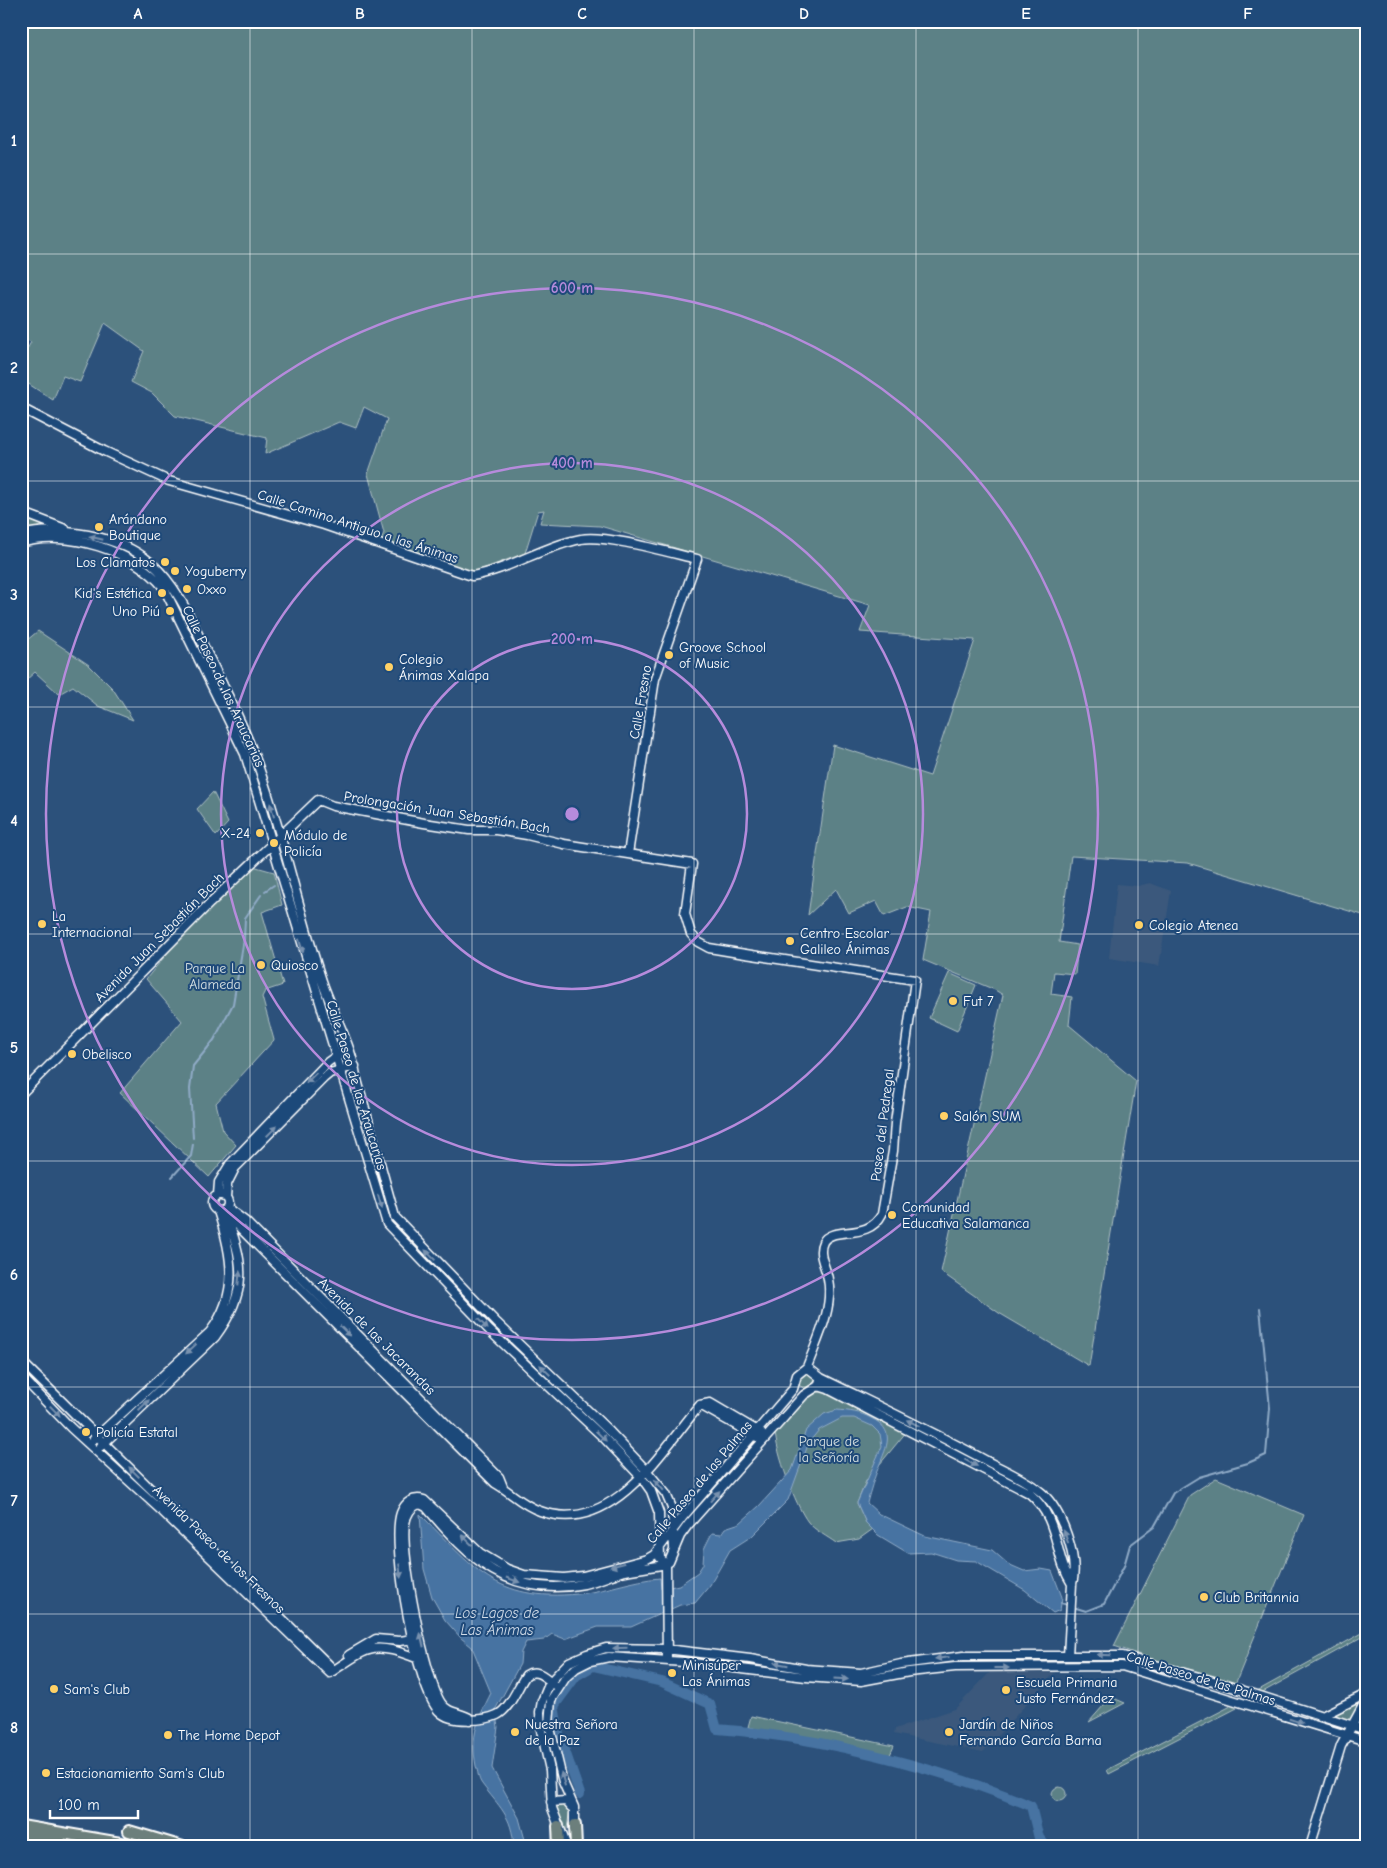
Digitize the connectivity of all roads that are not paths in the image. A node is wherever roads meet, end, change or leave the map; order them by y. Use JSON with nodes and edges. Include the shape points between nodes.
{"nodes":[{"id":1,"x":21,"y":408,"type":"edge"},
{"id":2,"x":21,"y":512,"type":"edge"},
{"id":3,"x":69,"y":531,"type":"junction"},
{"id":4,"x":21,"y":534,"type":"edge"},
{"id":5,"x":21,"y":543,"type":"edge"},
{"id":6,"x":697,"y":559,"type":"joint"},
{"id":7,"x":236,"y":725,"type":"junction"},
{"id":8,"x":318,"y":800,"type":"joint"},
{"id":9,"x":279,"y":836,"type":"junction"},
{"id":10,"x":271,"y":843,"type":"junction"},
{"id":11,"x":628,"y":854,"type":"junction"},
{"id":12,"x":915,"y":980,"type":"joint"},
{"id":13,"x":350,"y":1051,"type":"junction"},
{"id":14,"x":336,"y":1056,"type":"junction"},
{"id":15,"x":355,"y":1066,"type":"junction"},
{"id":16,"x":340,"y":1070,"type":"junction"},
{"id":17,"x":21,"y":1094,"type":"edge"},
{"id":18,"x":222,"y":1196,"type":"junction"},
{"id":19,"x":223,"y":1209,"type":"junction"},
{"id":20,"x":247,"y":1235,"type":"junction"},
{"id":21,"x":830,"y":1235,"type":"joint"},
{"id":22,"x":236,"y":1240,"type":"junction"},
{"id":23,"x":21,"y":1361,"type":"edge"},
{"id":24,"x":28,"y":1367,"type":"junction"},
{"id":25,"x":807,"y":1368,"type":"junction"},
{"id":26,"x":21,"y":1374,"type":"edge"},
{"id":27,"x":821,"y":1378,"type":"junction"},
{"id":28,"x":818,"y":1386,"type":"junction"},
{"id":29,"x":755,"y":1434,"type":"junction"},
{"id":30,"x":936,"y":1435,"type":"junction"},
{"id":31,"x":98,"y":1436,"type":"junction"},
{"id":32,"x":767,"y":1437,"type":"junction"},
{"id":33,"x":105,"y":1442,"type":"junction"},
{"id":34,"x":932,"y":1443,"type":"junction"},
{"id":35,"x":90,"y":1444,"type":"junction"},
{"id":36,"x":96,"y":1450,"type":"junction"},
{"id":37,"x":646,"y":1470,"type":"junction"},
{"id":38,"x":640,"y":1477,"type":"junction"},
{"id":39,"x":503,"y":1487,"type":"junction"},
{"id":40,"x":674,"y":1529,"type":"junction"},
{"id":41,"x":660,"y":1547,"type":"junction"},
{"id":42,"x":674,"y":1548,"type":"junction"},
{"id":43,"x":666,"y":1564,"type":"junction"},
{"id":44,"x":1072,"y":1584,"type":"junction"},
{"id":45,"x":413,"y":1639,"type":"junction"},
{"id":46,"x":666,"y":1649,"type":"junction"},
{"id":47,"x":1068,"y":1656,"type":"junction"},
{"id":48,"x":419,"y":1659,"type":"junction"},
{"id":49,"x":667,"y":1661,"type":"junction"},
{"id":50,"x":1069,"y":1667,"type":"junction"},
{"id":51,"x":330,"y":1670,"type":"junction"},
{"id":52,"x":550,"y":1682,"type":"junction"},
{"id":53,"x":558,"y":1688,"type":"junction"},
{"id":54,"x":1366,"y":1694,"type":"edge"},
{"id":55,"x":1366,"y":1700,"type":"edge"},
{"id":56,"x":1320,"y":1716,"type":"junction"},
{"id":57,"x":473,"y":1718,"type":"junction"},
{"id":58,"x":1352,"y":1726,"type":"junction"},
{"id":59,"x":1366,"y":1730,"type":"edge"},
{"id":60,"x":1330,"y":1731,"type":"junction"},
{"id":61,"x":1346,"y":1736,"type":"junction"},
{"id":62,"x":1366,"y":1741,"type":"edge"},
{"id":63,"x":1340,"y":1746,"type":"junction"},
{"id":64,"x":551,"y":1802,"type":"junction"},
{"id":65,"x":575,"y":1825,"type":"joint"},
{"id":66,"x":21,"y":1826,"type":"edge"},
{"id":67,"x":558,"y":1826,"type":"joint"},
{"id":68,"x":129,"y":1831,"type":"dead end"},
{"id":69,"x":21,"y":1834,"type":"edge"},
{"id":70,"x":98,"y":1838,"type":"junction"},
{"id":71,"x":21,"y":1840,"type":"edge"},
{"id":72,"x":568,"y":1844,"type":"edge"},
{"id":73,"x":67,"y":1847,"type":"edge"},
{"id":74,"x":144,"y":1847,"type":"edge"},
{"id":75,"x":183,"y":1847,"type":"edge"},
{"id":76,"x":1310,"y":1847,"type":"edge"}],
"edges":[{"from":1,"to":6,"type":"street","name":"Calle Camino Antiguo a las Ánimas","via":[[104,452],[169,481],[324,525],[472,576],[587,538]]},
{"from":2,"to":3,"type":"street"},
{"from":3,"to":4,"type":"street","name":"Calle Paseo de las Araucarias"},
{"from":7,"to":3,"type":"street","name":"Calle Paseo de las Araucarias","one_way":true,"via":[[184,607],[162,573],[149,560],[110,541]]},
{"from":5,"to":7,"type":"street","name":"Calle Paseo de las Araucarias","via":[[68,541],[106,549],[130,558],[155,577]]},
{"from":6,"to":11,"type":"street","name":"Calle Fresno","via":[[655,678]]},
{"from":9,"to":7,"type":"street","name":"Calle Paseo de las Araucarias","one_way":true,"via":[[262,776]]},
{"from":7,"to":10,"type":"street","name":"Calle Paseo de las Araucarias"},
{"from":8,"to":9,"type":"street","name":"Avenida Juan Sebastián Bach"},
{"from":8,"to":11,"type":"street","name":"Prolongación Juan Sebastián Bach","via":[[388,817],[469,830],[496,830]]},
{"from":9,"to":10,"type":"street","name":"Avenida Juan Sebastián Bach"},
{"from":9,"to":13,"type":"street","name":"Calle Paseo de las Araucarias","via":[[322,980]]},
{"from":10,"to":14,"type":"street","name":"Calle Paseo de las Araucarias","one_way":true},
{"from":10,"to":17,"type":"street","name":"Avenida Juan Sebastián Bach"},
{"from":11,"to":12,"type":"street","name":"Prolongación Juan Sebastián Bach","via":[[692,864],[685,914],[691,934],[709,948]]},
{"from":12,"to":21,"type":"street","name":"Paseo del Pedregal","via":[[882,1214],[870,1228]]},
{"from":13,"to":14,"type":"street"},
{"from":13,"to":15,"type":"street","name":"Calle Paseo de las Araucarias"},
{"from":14,"to":16,"type":"street","name":"Calle Paseo de las Araucarias"},
{"from":14,"to":18,"type":"street","one_way":true,"via":[[230,1164],[219,1182]]},
{"from":15,"to":16,"type":"street"},
{"from":37,"to":15,"type":"street","name":"Calle Paseo de las Araucarias","one_way":true,"via":[[400,1224],[392,1210]]},
{"from":18,"to":16,"type":"street","one_way":true,"via":[[235,1168],[324,1078]]},
{"from":16,"to":38,"type":"street","name":"Calle Paseo de las Araucarias","one_way":true,"via":[[387,1224],[490,1331],[604,1438]]},
{"from":18,"to":19,"type":"street"},
{"from":18,"to":19,"type":"street","via":[[214,1198],[212,1203]]},
{"from":19,"to":20,"type":"street","name":"Avenida de las Jacarandas"},
{"from":19,"to":22,"type":"street"},
{"from":19,"to":31,"type":"street","one_way":true,"via":[[232,1263],[230,1284],[218,1322]]},
{"from":19,"to":39,"type":"street","name":"Avenida de las Jacarandas","via":[[246,1222],[499,1478]]},
{"from":20,"to":22,"type":"street","via":[[237,1235]]},
{"from":20,"to":39,"type":"street","name":"Avenida de las Jacarandas","one_way":true,"via":[[495,1483]]},
{"from":21,"to":25,"type":"street","name":"Calle Paseo de las Palmas","via":[[821,1248],[828,1278],[828,1306]]},
{"from":33,"to":22,"type":"street","one_way":true,"via":[[223,1326],[240,1279]]},
{"from":23,"to":24,"type":"street","name":"Avenida Paseo de los Fresnos"},
{"from":24,"to":26,"type":"street"},
{"from":24,"to":31,"type":"street","name":"Avenida Paseo de los Fresnos"},
{"from":25,"to":27,"type":"street"},
{"from":25,"to":29,"type":"street","name":"Calle Paseo de las Palmas","via":[[797,1374],[793,1389]]},
{"from":26,"to":35,"type":"street","name":"Avenida Paseo de los Fresnos","one_way":true},
{"from":27,"to":28,"type":"street"},
{"from":30,"to":27,"type":"street","one_way":true},
{"from":28,"to":32,"type":"street","name":"Calle Paseo de las Palmas","via":[[804,1395]]},
{"from":28,"to":34,"type":"street"},
{"from":29,"to":32,"type":"street"},
{"from":29,"to":37,"type":"street","name":"Avenida de las Jacarandas","via":[[710,1402],[700,1405]]},
{"from":29,"to":40,"type":"street","name":"Calle Paseo de las Palmas"},
{"from":30,"to":34,"type":"street"},
{"from":44,"to":30,"type":"street","one_way":true,"via":[[1074,1574],[1068,1540],[1043,1494]]},
{"from":31,"to":33,"type":"street","name":"Avenida Paseo de los Fresnos"},
{"from":31,"to":35,"type":"street"},
{"from":42,"to":32,"type":"street","name":"Calle Paseo de las Palmas","one_way":true,"via":[[688,1525]]},
{"from":33,"to":36,"type":"street"},
{"from":51,"to":33,"type":"street","name":"Avenida Paseo de los Fresnos","one_way":true},
{"from":34,"to":44,"type":"street","one_way":true,"via":[[1037,1500],[1052,1527],[1066,1576]]},
{"from":35,"to":36,"type":"street","name":"Avenida Paseo de los Fresnos"},
{"from":36,"to":51,"type":"street","name":"Avenida Paseo de los Fresnos"},
{"from":37,"to":38,"type":"street","name":"Avenida de las Jacarandas"},
{"from":40,"to":37,"type":"street","name":"Calle Paseo de las Araucarias","one_way":true,"via":[[672,1508],[666,1494]]},
{"from":38,"to":39,"type":"street","name":"Avenida de las Jacarandas","via":[[627,1492],[602,1508],[573,1515],[541,1512],[524,1504]]},
{"from":38,"to":41,"type":"street","name":"Calle Paseo de las Araucarias","via":[[651,1491],[660,1513]]},
{"from":40,"to":41,"type":"street","name":"Calle Paseo de las Palmas"},
{"from":40,"to":42,"type":"street","name":"Calle Paseo de las Araucarias"},
{"from":41,"to":43,"type":"street","name":"Calle Paseo de las Araucarias","via":[[660,1558]]},
{"from":41,"to":45,"type":"street","name":"Calle Paseo de las Palmas","one_way":true,"via":[[651,1557],[583,1576],[524,1575],[480,1553],[430,1503],[413,1499],[401,1511],[397,1534],[400,1576]]},
{"from":42,"to":43,"type":"street","name":"Calle Paseo de las Palmas"},
{"from":43,"to":46,"type":"street","name":"Calle Paseo de las Araucarias"},
{"from":57,"to":43,"type":"street","name":"Calle Paseo de las Palmas","one_way":true,"via":[[442,1706],[426,1660],[408,1574],[404,1534],[407,1514],[413,1507],[420,1504],[426,1507],[487,1568],[522,1583],[540,1586],[583,1584],[620,1572]]},
{"from":44,"to":47,"type":"street"},
{"from":45,"to":48,"type":"street","name":"Calle Paseo de las Palmas"},
{"from":45,"to":51,"type":"street","via":[[376,1639]]},
{"from":47,"to":46,"type":"street","name":"Calle Paseo de las Palmas","one_way":true,"via":[[963,1656],[860,1673],[806,1669]]},
{"from":46,"to":49,"type":"street","name":"Calle Paseo de las Araucarias"},
{"from":46,"to":52,"type":"street","name":"Calle Paseo de las Palmas","one_way":true,"via":[[606,1648],[569,1662]]},
{"from":47,"to":50,"type":"street","via":[[1073,1661]]},
{"from":56,"to":47,"type":"street","name":"Calle Paseo de las Palmas","one_way":true,"via":[[1123,1656]]},
{"from":48,"to":51,"type":"street","via":[[377,1647]]},
{"from":48,"to":57,"type":"street","name":"Calle Paseo de las Palmas","via":[[438,1711],[447,1718],[465,1722]]},
{"from":49,"to":50,"type":"street","name":"Calle Paseo de las Palmas","one_way":true,"via":[[861,1681],[947,1668]]},
{"from":49,"to":53,"type":"street","name":"Calle Paseo de las Palmas","via":[[608,1657],[590,1661],[571,1673]]},
{"from":50,"to":60,"type":"street","name":"Calle Paseo de las Palmas","one_way":true,"via":[[1122,1666]]},
{"from":52,"to":53,"type":"street","name":"Calle Paseo de las Palmas"},
{"from":52,"to":57,"type":"street","name":"Calle Paseo de las Palmas","via":[[531,1671],[504,1710],[497,1715]]},
{"from":52,"to":64,"type":"street","name":"Calle Paseo de las Palmas","via":[[540,1712],[550,1770]]},
{"from":65,"to":53,"type":"street","name":"Calle Paseo de las Palmas","one_way":true,"via":[[574,1807],[563,1782],[549,1724],[551,1700]]},
{"from":54,"to":56,"type":"street"},
{"from":55,"to":58,"type":"street"},
{"from":56,"to":58,"type":"street","name":"Calle Paseo de las Palmas"},
{"from":58,"to":59,"type":"street","name":"Calle Paseo de las Palmas"},
{"from":58,"to":61,"type":"street"},
{"from":60,"to":61,"type":"street","name":"Calle Paseo de las Palmas"},
{"from":60,"to":63,"type":"street"},
{"from":61,"to":62,"type":"street","name":"Calle Paseo de las Palmas"},
{"from":61,"to":63,"type":"street"},
{"from":63,"to":76,"type":"street"},
{"from":64,"to":67,"type":"street","name":"Calle Paseo de las Palmas"},
{"from":64,"to":72,"type":"street","via":[[563,1800],[570,1804]]},
{"from":65,"to":72,"type":"highway"},
{"from":66,"to":70,"type":"highway"},
{"from":67,"to":72,"type":"highway"},
{"from":68,"to":75,"type":"highway"},
{"from":69,"to":70,"type":"highway"},
{"from":70,"to":74,"type":"highway"},
{"from":71,"to":73,"type":"highway"}]}
